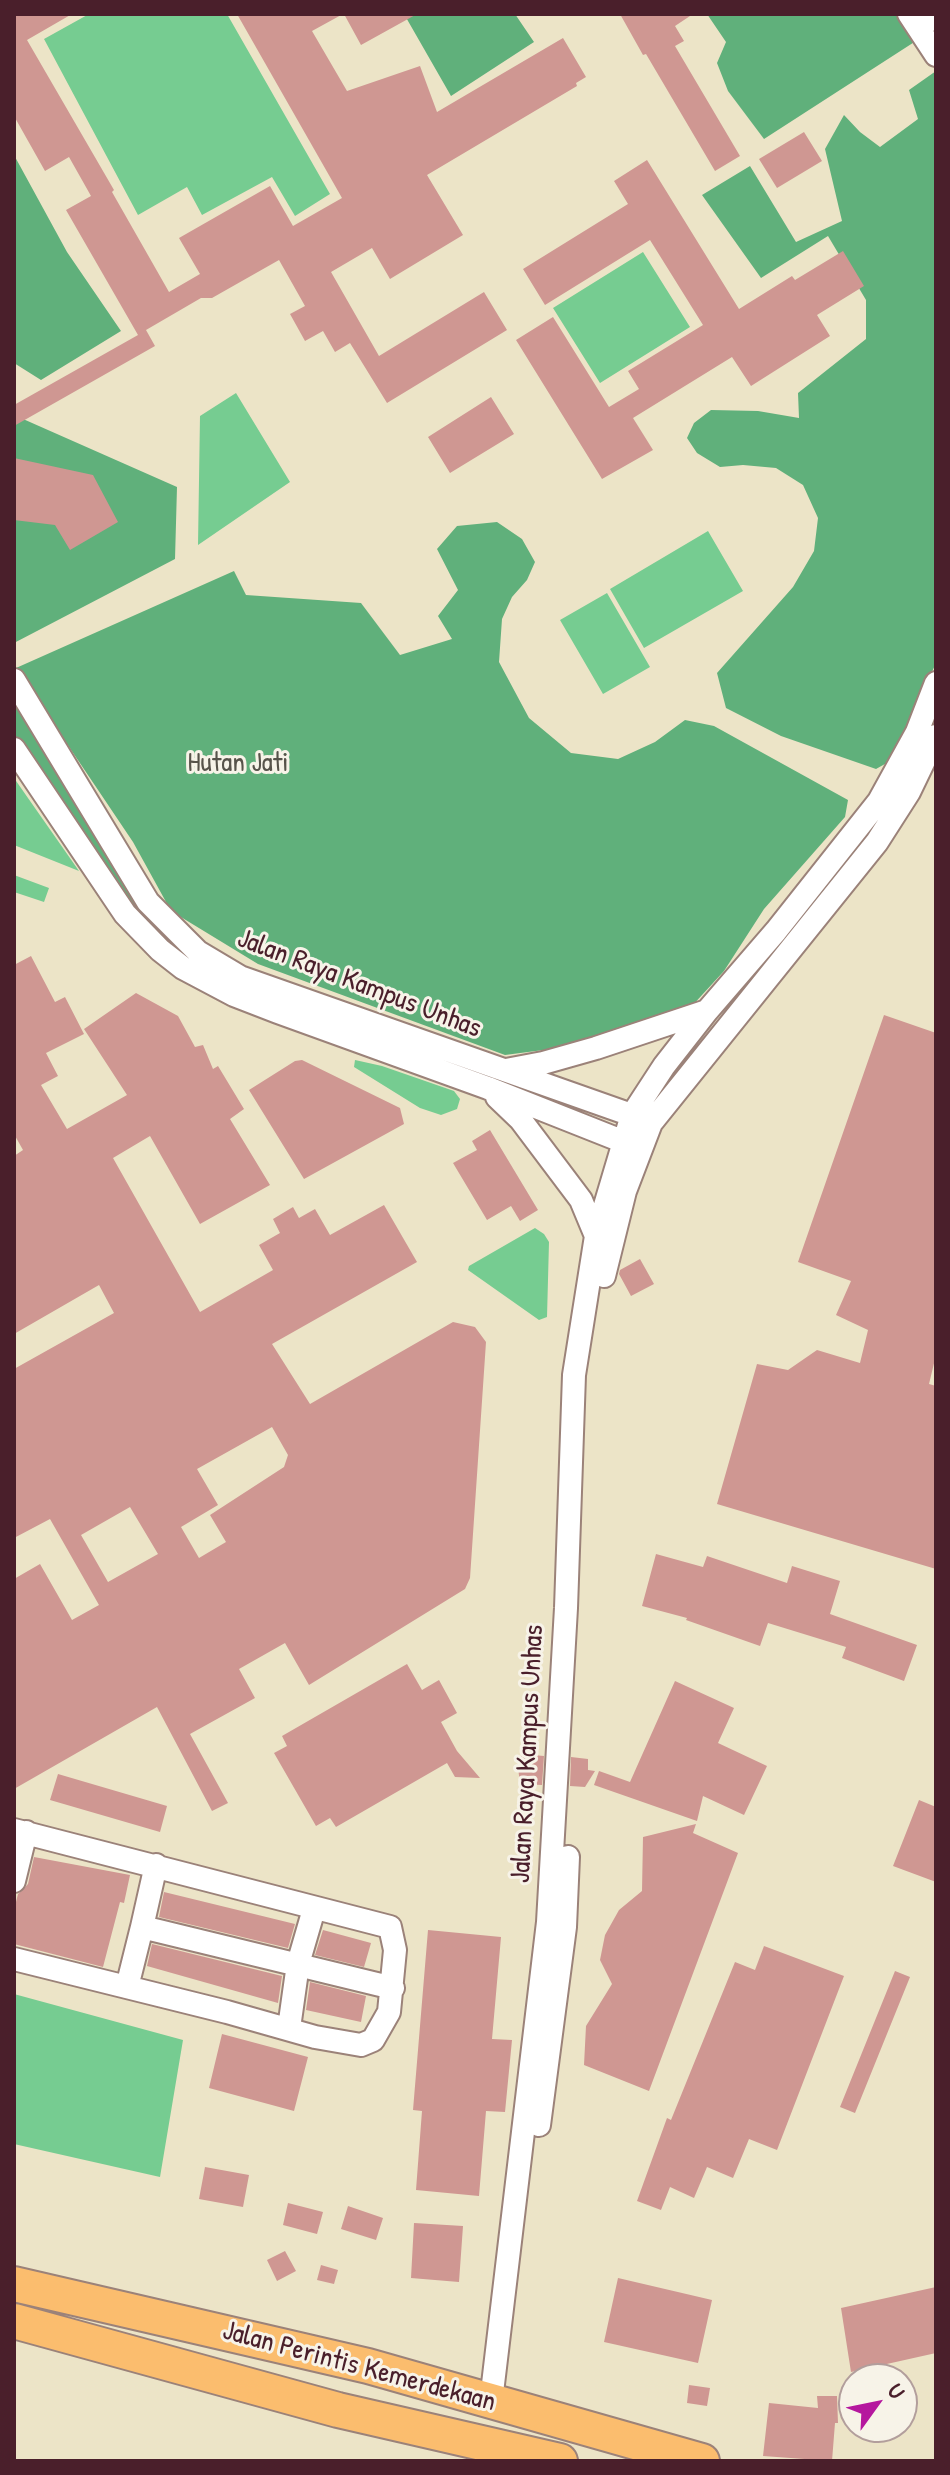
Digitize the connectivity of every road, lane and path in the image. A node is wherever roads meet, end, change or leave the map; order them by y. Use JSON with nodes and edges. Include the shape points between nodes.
{"nodes":[{"id":1,"x":909,"y":14,"type":"edge"},
{"id":2,"x":932,"y":14,"type":"edge"},
{"id":3,"x":936,"y":20,"type":"edge"},
{"id":4,"x":936,"y":55,"type":"edge"},
{"id":5,"x":14,"y":680,"type":"edge"},
{"id":6,"x":936,"y":683,"type":"edge"},
{"id":7,"x":936,"y":736,"type":"edge"},
{"id":8,"x":14,"y":749,"type":"edge"},
{"id":9,"x":859,"y":826,"type":"junction"},
{"id":10,"x":879,"y":839,"type":"junction"},
{"id":11,"x":707,"y":1011,"type":"junction"},
{"id":12,"x":505,"y":1071,"type":"junction"},
{"id":13,"x":488,"y":1088,"type":"junction"},
{"id":14,"x":642,"y":1119,"type":"junction"},
{"id":15,"x":632,"y":1146,"type":"junction"},
{"id":16,"x":596,"y":1236,"type":"junction"},
{"id":17,"x":583,"y":1362,"type":"junction"},
{"id":18,"x":20,"y":1831,"type":"edge"},
{"id":19,"x":156,"y":1865,"type":"junction"},
{"id":20,"x":14,"y":1881,"type":"edge"},
{"id":21,"x":314,"y":1909,"type":"junction"},
{"id":22,"x":142,"y":1927,"type":"junction"},
{"id":23,"x":14,"y":1959,"type":"edge"},
{"id":24,"x":298,"y":1964,"type":"junction"},
{"id":25,"x":127,"y":1987,"type":"junction"},
{"id":26,"x":393,"y":1988,"type":"junction"},
{"id":27,"x":289,"y":2028,"type":"junction"},
{"id":28,"x":14,"y":2284,"type":"edge"},
{"id":29,"x":14,"y":2321,"type":"edge"},
{"id":30,"x":347,"y":2361,"type":"junction"},
{"id":31,"x":497,"y":2403,"type":"junction"},
{"id":32,"x":338,"y":2410,"type":"junction"},
{"id":33,"x":470,"y":2451,"type":"edge"},
{"id":34,"x":560,"y":2461,"type":"edge"},
{"id":35,"x":702,"y":2461,"type":"edge"}],
"edges":[{"from":1,"to":4,"type":"street"},
{"from":2,"to":3,"type":"street"},
{"from":5,"to":12,"type":"street","name":"Jalan Raya Kampus Unhas","via":[[148,902],[198,952],[240,977]]},
{"from":6,"to":9,"type":"street","name":"Jalan Raya Kampus Unhas","via":[[891,781]]},
{"from":7,"to":10,"type":"street","name":"Jalan Raya Kampus Unhas"},
{"from":8,"to":13,"type":"street","name":"Jalan Raya Kampus Unhas","via":[[125,914],[183,968],[249,1001]]},
{"from":9,"to":10,"type":"street"},
{"from":9,"to":11,"type":"street","name":"Jalan Raya Kampus Unhas"},
{"from":10,"to":14,"type":"street","name":"Jalan Raya Kampus Unhas"},
{"from":11,"to":12,"type":"street","via":[[570,1056]]},
{"from":11,"to":14,"type":"street","name":"Jalan Raya Kampus Unhas","via":[[664,1066]]},
{"from":12,"to":14,"type":"street","name":"Jalan Raya Kampus Unhas"},
{"from":13,"to":15,"type":"street","name":"Jalan Raya Kampus Unhas"},
{"from":13,"to":16,"type":"street","via":[[560,1171],[581,1200]]},
{"from":14,"to":15,"type":"street","name":"Jalan Raya Kampus Unhas"},
{"from":15,"to":16,"type":"street","name":"Jalan Raya Kampus Unhas"},
{"from":15,"to":17,"type":"street","name":"Jalan Raya Kampus Unhas","via":[[594,1332]]},
{"from":16,"to":17,"type":"street","name":"Jalan Raya Kampus Unhas"},
{"from":17,"to":31,"type":"street","name":"Jalan Raya Kampus Unhas","via":[[558,1908]]},
{"from":18,"to":19,"type":"street"},
{"from":18,"to":20,"type":"street"},
{"from":19,"to":21,"type":"street"},
{"from":19,"to":22,"type":"street"},
{"from":21,"to":24,"type":"street"},
{"from":21,"to":26,"type":"street","via":[[390,1927]]},
{"from":22,"to":24,"type":"street"},
{"from":22,"to":25,"type":"street"},
{"from":23,"to":25,"type":"street"},
{"from":24,"to":26,"type":"street"},
{"from":24,"to":27,"type":"street"},
{"from":25,"to":27,"type":"street"},
{"from":26,"to":27,"type":"street","via":[[389,2012],[373,2040],[361,2045]]},
{"from":28,"to":30,"type":"highway","name":"Jalan Perintis Kemerdekaan"},
{"from":29,"to":32,"type":"highway","name":"Jalan Perintis Kemerdekaan"},
{"from":30,"to":31,"type":"highway","name":"Jalan Perintis Kemerdekaan"},
{"from":30,"to":32,"type":"highway"},
{"from":31,"to":35,"type":"highway","name":"Jalan Perintis Kemerdekaan"},
{"from":32,"to":33,"type":"highway","name":"Jalan Perintis Kemerdekaan"},
{"from":33,"to":34,"type":"highway","name":"Jalan Perintis Kemerdekaan"}]}
